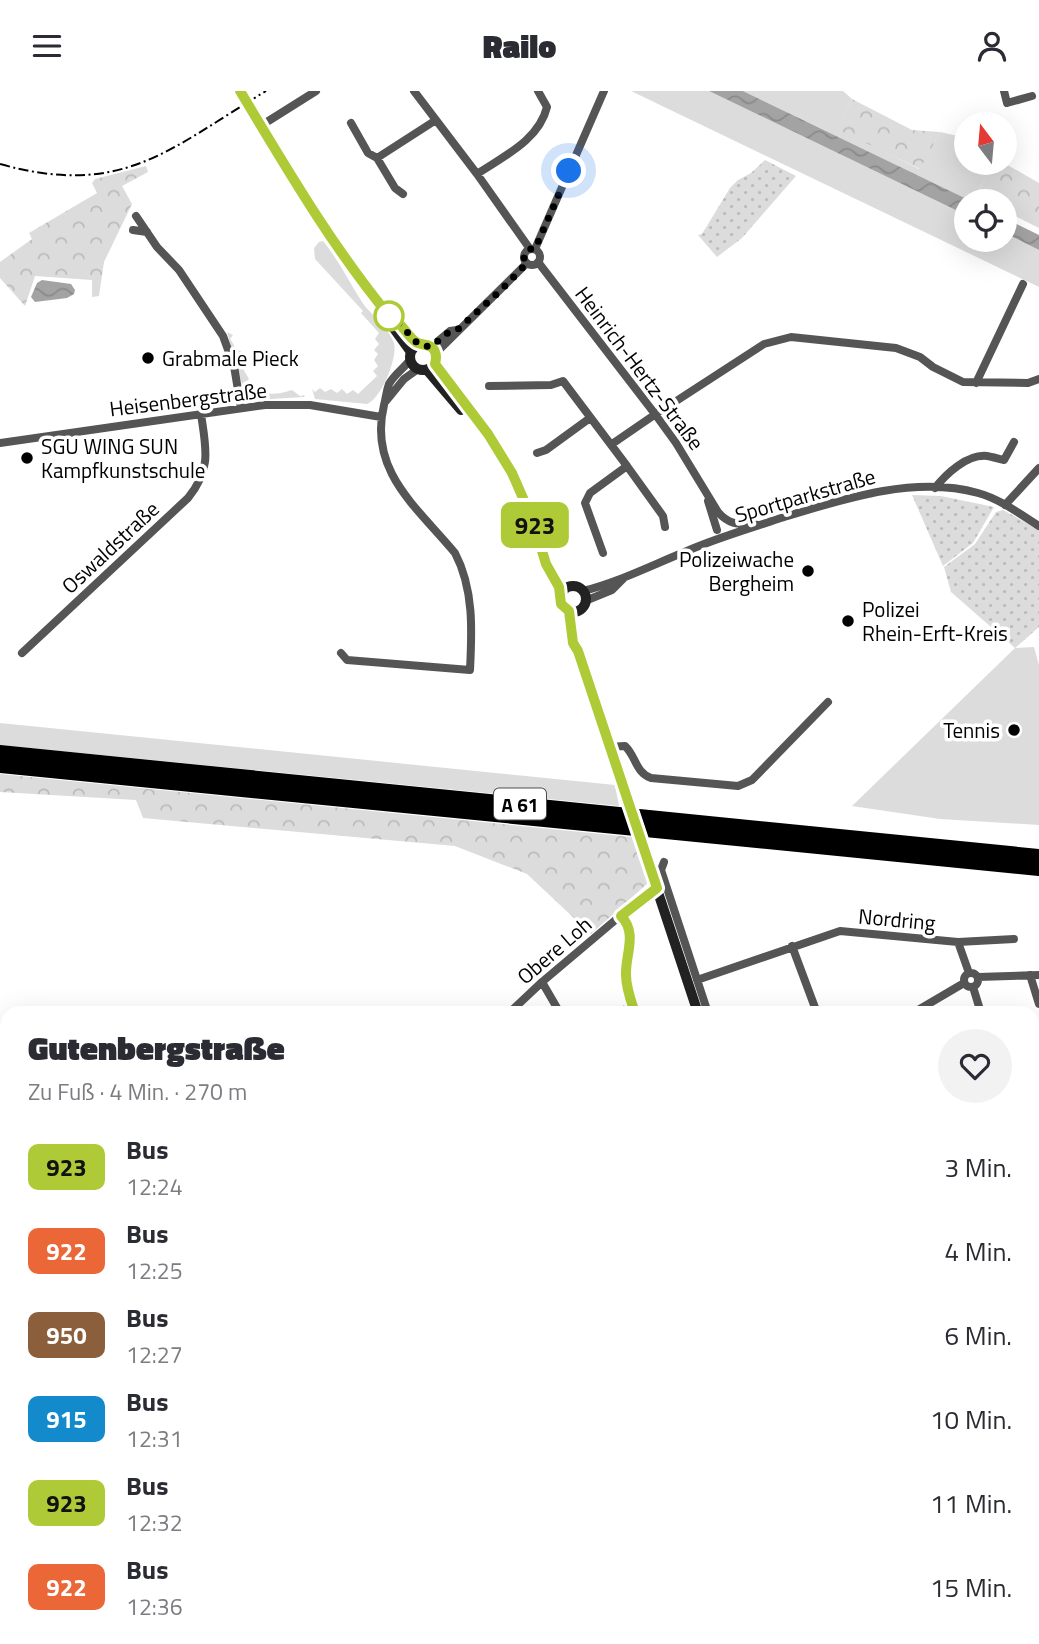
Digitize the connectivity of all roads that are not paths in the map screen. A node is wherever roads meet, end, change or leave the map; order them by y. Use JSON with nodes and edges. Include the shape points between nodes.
{"nodes":[{"id":1,"x":240,"y":91,"type":"edge"},
{"id":2,"x":316,"y":91,"type":"edge"},
{"id":3,"x":414,"y":91,"type":"edge"},
{"id":4,"x":538,"y":91,"type":"edge"},
{"id":5,"x":604,"y":91,"type":"edge"},
{"id":6,"x":1004,"y":91,"type":"edge"},
{"id":7,"x":1032,"y":96,"type":"dead end"},
{"id":8,"x":436,"y":120,"type":"junction"},
{"id":9,"x":351,"y":123,"type":"dead end"},
{"id":10,"x":262,"y":125,"type":"junction"},
{"id":11,"x":377,"y":158,"type":"junction"},
{"id":12,"x":477,"y":174,"type":"junction"},
{"id":13,"x":403,"y":194,"type":"dead end"},
{"id":14,"x":136,"y":216,"type":"dead end"},
{"id":15,"x":133,"y":230,"type":"dead end"},
{"id":16,"x":147,"y":232,"type":"junction"},
{"id":17,"x":532,"y":249,"type":"junction"},
{"id":18,"x":527,"y":263,"type":"junction"},
{"id":19,"x":538,"y":263,"type":"junction"},
{"id":20,"x":1023,"y":284,"type":"dead end"},
{"id":21,"x":423,"y":357,"type":"junction"},
{"id":22,"x":1039,"y":379,"type":"edge"},
{"id":23,"x":976,"y":383,"type":"junction"},
{"id":24,"x":489,"y":386,"type":"dead end"},
{"id":25,"x":241,"y":408,"type":"junction"},
{"id":26,"x":201,"y":414,"type":"junction"},
{"id":27,"x":655,"y":414,"type":"junction"},
{"id":28,"x":382,"y":417,"type":"junction"},
{"id":29,"x":590,"y":418,"type":"junction"},
{"id":30,"x":1014,"y":442,"type":"dead end"},
{"id":31,"x":0,"y":443,"type":"edge"},
{"id":32,"x":612,"y":444,"type":"junction"},
{"id":33,"x":537,"y":453,"type":"dead end"},
{"id":34,"x":627,"y":466,"type":"junction"},
{"id":35,"x":1039,"y":468,"type":"edge"},
{"id":36,"x":935,"y":488,"type":"junction"},
{"id":37,"x":708,"y":498,"type":"junction"},
{"id":38,"x":1005,"y":505,"type":"junction"},
{"id":39,"x":761,"y":524,"type":"junction"},
{"id":40,"x":1039,"y":526,"type":"edge"},
{"id":41,"x":665,"y":527,"type":"dead end"},
{"id":42,"x":717,"y":530,"type":"dead end"},
{"id":43,"x":542,"y":546,"type":"junction"},
{"id":44,"x":603,"y":553,"type":"dead end"},
{"id":45,"x":561,"y":594,"type":"junction"},
{"id":46,"x":578,"y":600,"type":"junction"},
{"id":47,"x":22,"y":653,"type":"dead end"},
{"id":48,"x":341,"y":653,"type":"dead end"},
{"id":49,"x":828,"y":702,"type":"dead end"},
{"id":50,"x":610,"y":747,"type":"junction"},
{"id":51,"x":0,"y":753,"type":"edge"},
{"id":52,"x":0,"y":766,"type":"edge"},
{"id":53,"x":1039,"y":856,"type":"edge"},
{"id":54,"x":664,"y":862,"type":"dead end"},
{"id":55,"x":1039,"y":869,"type":"edge"},
{"id":56,"x":657,"y":888,"type":"junction"},
{"id":57,"x":621,"y":916,"type":"junction"},
{"id":58,"x":1014,"y":939,"type":"dead end"},
{"id":59,"x":958,"y":942,"type":"junction"},
{"id":60,"x":793,"y":946,"type":"junction"},
{"id":61,"x":974,"y":975,"type":"junction"},
{"id":62,"x":1034,"y":975,"type":"edge"},
{"id":63,"x":697,"y":979,"type":"junction"},
{"id":64,"x":542,"y":982,"type":"junction"},
{"id":65,"x":964,"y":983,"type":"junction"},
{"id":66,"x":973,"y":987,"type":"junction"},
{"id":67,"x":1039,"y":1004,"type":"edge"},
{"id":68,"x":516,"y":1006,"type":"edge"},
{"id":69,"x":556,"y":1006,"type":"edge"},
{"id":70,"x":633,"y":1006,"type":"edge"},
{"id":71,"x":696,"y":1006,"type":"edge"},
{"id":72,"x":706,"y":1006,"type":"edge"},
{"id":73,"x":814,"y":1006,"type":"edge"},
{"id":74,"x":925,"y":1006,"type":"edge"},
{"id":75,"x":979,"y":1006,"type":"edge"}],
"edges":[{"from":1,"to":10,"type":"street"},
{"from":2,"to":10,"type":"street"},
{"from":3,"to":8,"type":"street"},
{"from":4,"to":12,"type":"street","via":[[547,107],[527,141]]},
{"from":5,"to":17,"type":"street"},
{"from":6,"to":7,"type":"street","via":[[1007,103]]},
{"from":8,"to":11,"type":"street"},
{"from":8,"to":12,"type":"street"},
{"from":9,"to":11,"type":"street","via":[[368,153]]},
{"from":10,"to":21,"type":"street","via":[[328,234],[391,318],[390,323]]},
{"from":11,"to":13,"type":"street"},
{"from":12,"to":17,"type":"street"},
{"from":14,"to":16,"type":"street"},
{"from":15,"to":16,"type":"street"},
{"from":16,"to":25,"type":"street","via":[[223,335]]},
{"from":17,"to":18,"type":"street","via":[[524,255]]},
{"from":17,"to":19,"type":"street","via":[[540,255]]},
{"from":18,"to":19,"type":"street"},
{"from":18,"to":21,"type":"street","via":[[454,337]]},
{"from":19,"to":27,"type":"street","name":"Heinrich-Hertz-Straße"},
{"from":20,"to":23,"type":"street"},
{"from":21,"to":28,"type":"street","via":[[391,381]]},
{"from":21,"to":43,"type":"street","via":[[500,454]]},
{"from":22,"to":23,"type":"street"},
{"from":23,"to":27,"type":"street","via":[[963,382],[896,348],[779,338]]},
{"from":24,"to":29,"type":"street","via":[[562,381]]},
{"from":25,"to":26,"type":"street","name":"Heisenbergstraße"},
{"from":25,"to":28,"type":"street","name":"Heisenbergstraße","via":[[310,405]]},
{"from":26,"to":31,"type":"street","name":"Heisenbergstraße"},
{"from":26,"to":47,"type":"street","name":"Oswaldstraße","via":[[206,449],[205,473],[199,485]]},
{"from":27,"to":32,"type":"street"},
{"from":27,"to":37,"type":"street","name":"Heinrich-Hertz-Straße"},
{"from":28,"to":48,"type":"street","via":[[380,440],[393,479],[455,553],[466,577],[470,670],[347,660]]},
{"from":29,"to":32,"type":"street"},
{"from":29,"to":33,"type":"street"},
{"from":30,"to":36,"type":"street","via":[[1004,460],[975,457],[946,474]]},
{"from":32,"to":34,"type":"street"},
{"from":34,"to":41,"type":"street","via":[[663,516]]},
{"from":34,"to":44,"type":"street","via":[[586,498]]},
{"from":35,"to":38,"type":"street"},
{"from":36,"to":38,"type":"street","name":"Sportparkstraße","via":[[977,493]]},
{"from":36,"to":39,"type":"street","name":"Sportparkstraße","via":[[883,490]]},
{"from":37,"to":39,"type":"street","name":"Heinrich-Hertz-Straße","via":[[733,524]]},
{"from":37,"to":42,"type":"street","name":"Heinrich-Hertz-Straße"},
{"from":38,"to":40,"type":"street","name":"Sportparkstraße"},
{"from":39,"to":46,"type":"street","name":"Sportparkstraße","via":[[623,579],[612,590]]},
{"from":43,"to":45,"type":"street"},
{"from":43,"to":46,"type":"street"},
{"from":45,"to":46,"type":"street","via":[[566,588]]},
{"from":45,"to":46,"type":"street","via":[[561,604]]},
{"from":46,"to":50,"type":"street","via":[[578,651]]},
{"from":49,"to":50,"type":"street","via":[[752,780],[738,786],[651,778],[640,771],[629,749]]},
{"from":50,"to":56,"type":"street"},
{"from":51,"to":53,"type":"highway","number":"A 61"},
{"from":52,"to":55,"type":"highway","number":"A 61"},
{"from":54,"to":63,"type":"street","via":[[661,870]]},
{"from":56,"to":57,"type":"street","name":"Obere Loh"},
{"from":56,"to":71,"type":"street"},
{"from":57,"to":64,"type":"street","name":"Obere Loh"},
{"from":57,"to":70,"type":"street","via":[[630,931],[626,978]]},
{"from":58,"to":59,"type":"street","name":"Nordring"},
{"from":59,"to":60,"type":"street","name":"Nordring","via":[[840,931]]},
{"from":59,"to":61,"type":"street","name":"Nordring"},
{"from":60,"to":63,"type":"street","name":"Nordring"},
{"from":60,"to":73,"type":"street"},
{"from":61,"to":62,"type":"street"},
{"from":61,"to":65,"type":"street","via":[[964,977]]},
{"from":61,"to":66,"type":"street","via":[[978,983]]},
{"from":62,"to":67,"type":"street"},
{"from":63,"to":72,"type":"street"},
{"from":64,"to":68,"type":"street","name":"Obere Loh"},
{"from":64,"to":69,"type":"street"},
{"from":65,"to":66,"type":"street"},
{"from":65,"to":74,"type":"street"},
{"from":66,"to":75,"type":"street"}]}
